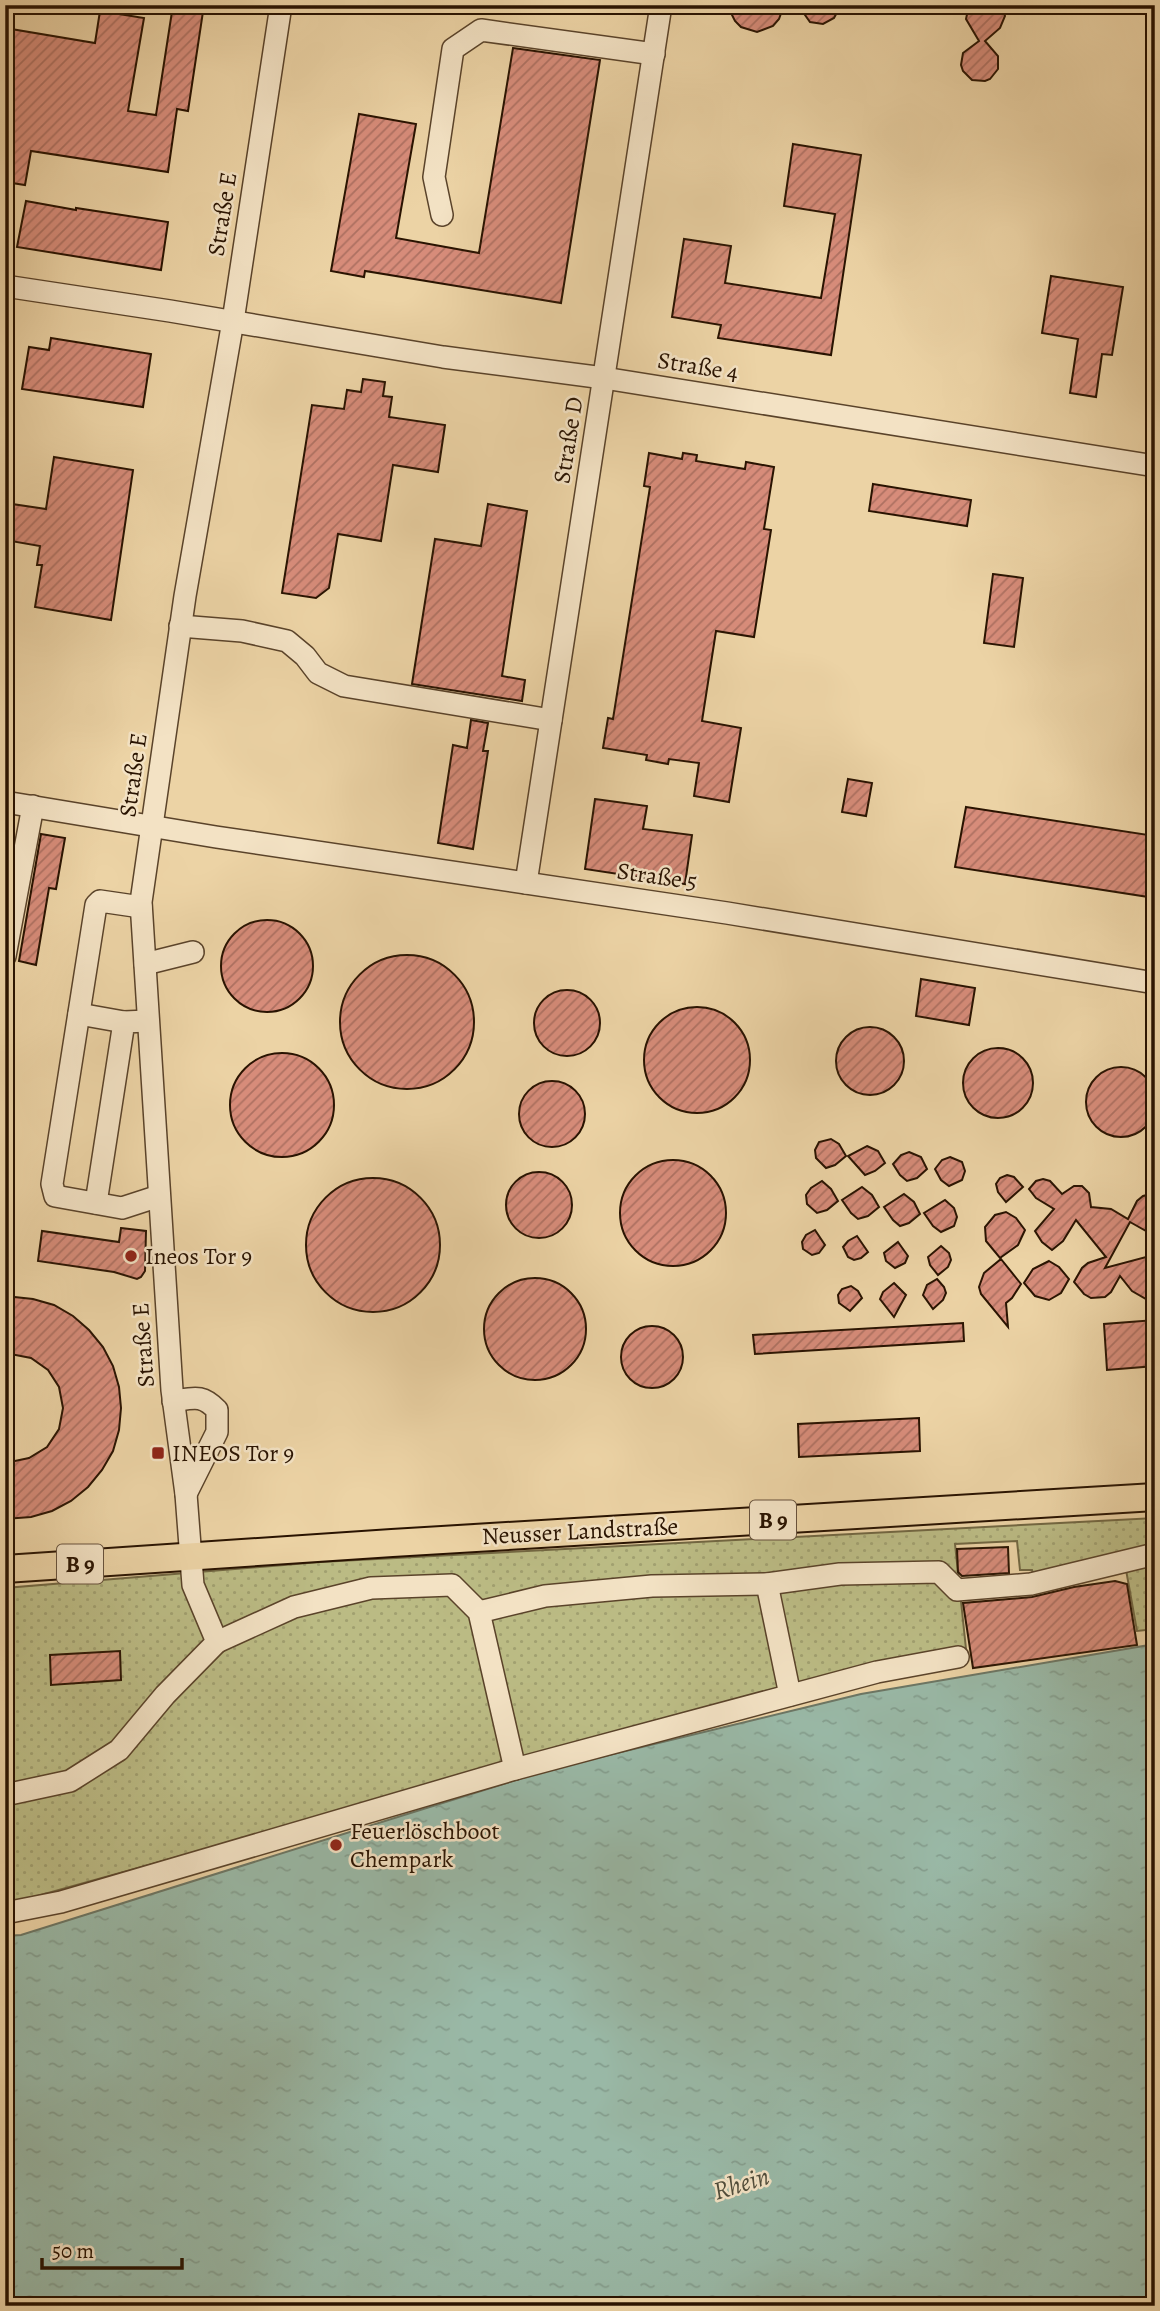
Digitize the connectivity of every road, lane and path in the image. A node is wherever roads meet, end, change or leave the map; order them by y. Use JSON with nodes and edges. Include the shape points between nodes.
{"nodes":[{"id":1,"x":281,"y":5,"type":"edge"},
{"id":2,"x":661,"y":5,"type":"edge"},
{"id":3,"x":653,"y":54,"type":"junction"},
{"id":4,"x":442,"y":215,"type":"dead end"},
{"id":5,"x":5,"y":286,"type":"edge"},
{"id":6,"x":233,"y":321,"type":"junction"},
{"id":7,"x":604,"y":378,"type":"junction"},
{"id":8,"x":1155,"y":466,"type":"edge"},
{"id":9,"x":180,"y":626,"type":"junction"},
{"id":10,"x":551,"y":720,"type":"junction"},
{"id":11,"x":5,"y":802,"type":"edge"},
{"id":12,"x":33,"y":806,"type":"junction"},
{"id":13,"x":152,"y":825,"type":"junction"},
{"id":14,"x":526,"y":883,"type":"junction"},
{"id":15,"x":141,"y":907,"type":"junction"},
{"id":16,"x":193,"y":952,"type":"dead end"},
{"id":17,"x":5,"y":956,"type":"edge"},
{"id":18,"x":145,"y":964,"type":"junction"},
{"id":19,"x":1155,"y":983,"type":"edge"},
{"id":20,"x":79,"y":1014,"type":"junction"},
{"id":21,"x":148,"y":1021,"type":"junction"},
{"id":22,"x":124,"y":1022,"type":"junction"},
{"id":23,"x":159,"y":1196,"type":"junction"},
{"id":24,"x":96,"y":1203,"type":"junction"},
{"id":25,"x":173,"y":1401,"type":"junction"},
{"id":26,"x":186,"y":1494,"type":"junction"},
{"id":27,"x":1155,"y":1497,"type":"edge"},
{"id":28,"x":1155,"y":1553,"type":"edge"},
{"id":29,"x":190,"y":1558,"type":"junction"},
{"id":30,"x":5,"y":1569,"type":"edge"},
{"id":31,"x":766,"y":1584,"type":"junction"},
{"id":32,"x":479,"y":1612,"type":"junction"},
{"id":33,"x":217,"y":1642,"type":"junction"},
{"id":34,"x":958,"y":1657,"type":"dead end"},
{"id":35,"x":790,"y":1695,"type":"junction"},
{"id":36,"x":514,"y":1769,"type":"junction"},
{"id":37,"x":5,"y":1795,"type":"edge"},
{"id":38,"x":5,"y":1913,"type":"edge"}],
"edges":[{"from":1,"to":6,"type":"lane","name":"Straße E"},
{"from":2,"to":3,"type":"lane","name":"Straße D"},
{"from":3,"to":4,"type":"lane","via":[[481,30],[453,49],[434,177]]},
{"from":3,"to":7,"type":"lane","name":"Straße D"},
{"from":5,"to":6,"type":"lane","name":"Straße 4"},
{"from":6,"to":7,"type":"lane","name":"Straße 4","via":[[443,357]]},
{"from":6,"to":9,"type":"lane","name":"Straße E"},
{"from":7,"to":8,"type":"lane","name":"Straße 4"},
{"from":7,"to":10,"type":"lane","name":"Straße D"},
{"from":9,"to":10,"type":"lane","via":[[242,631],[287,641],[318,673],[344,686]]},
{"from":9,"to":13,"type":"lane","name":"Straße E"},
{"from":10,"to":14,"type":"lane","name":"Straße D"},
{"from":11,"to":12,"type":"lane","name":"Straße 5"},
{"from":12,"to":13,"type":"lane","name":"Straße 5"},
{"from":12,"to":17,"type":"lane"},
{"from":13,"to":14,"type":"lane","name":"Straße 5"},
{"from":13,"to":15,"type":"lane","name":"Straße E"},
{"from":14,"to":19,"type":"lane","name":"Straße 5"},
{"from":15,"to":18,"type":"lane","name":"Straße E"},
{"from":15,"to":20,"type":"lane","via":[[100,901],[96,905]]},
{"from":16,"to":18,"type":"lane"},
{"from":18,"to":21,"type":"lane","name":"Straße E"},
{"from":20,"to":22,"type":"lane"},
{"from":20,"to":24,"type":"lane","via":[[52,1184],[55,1196]]},
{"from":21,"to":22,"type":"lane"},
{"from":21,"to":23,"type":"lane","name":"Straße E"},
{"from":22,"to":24,"type":"lane"},
{"from":23,"to":24,"type":"lane","via":[[122,1208]]},
{"from":23,"to":25,"type":"lane","name":"Straße E"},
{"from":25,"to":26,"type":"lane","name":"Straße E"},
{"from":25,"to":26,"type":"lane","via":[[199,1398],[217,1410],[216,1433]]},
{"from":26,"to":29,"type":"lane","name":"Straße E"},
{"from":27,"to":29,"type":"main road","name":"Neusser Landstraße","number":"B 9"},
{"from":28,"to":31,"type":"lane","via":[[1031,1584],[957,1590],[939,1572],[840,1574]]},
{"from":29,"to":30,"type":"main road","name":"Neusser Landstraße","number":"B 9"},
{"from":29,"to":33,"type":"lane","name":"Straße E","via":[[193,1586]]},
{"from":31,"to":32,"type":"lane","via":[[571,1593]]},
{"from":31,"to":35,"type":"lane"},
{"from":32,"to":33,"type":"lane","via":[[452,1585],[371,1588],[294,1607]]},
{"from":32,"to":36,"type":"lane"},
{"from":33,"to":37,"type":"lane","via":[[119,1751],[70,1781]]},
{"from":34,"to":35,"type":"lane"},
{"from":35,"to":36,"type":"lane"},
{"from":36,"to":38,"type":"lane","via":[[61,1902]]}]}
